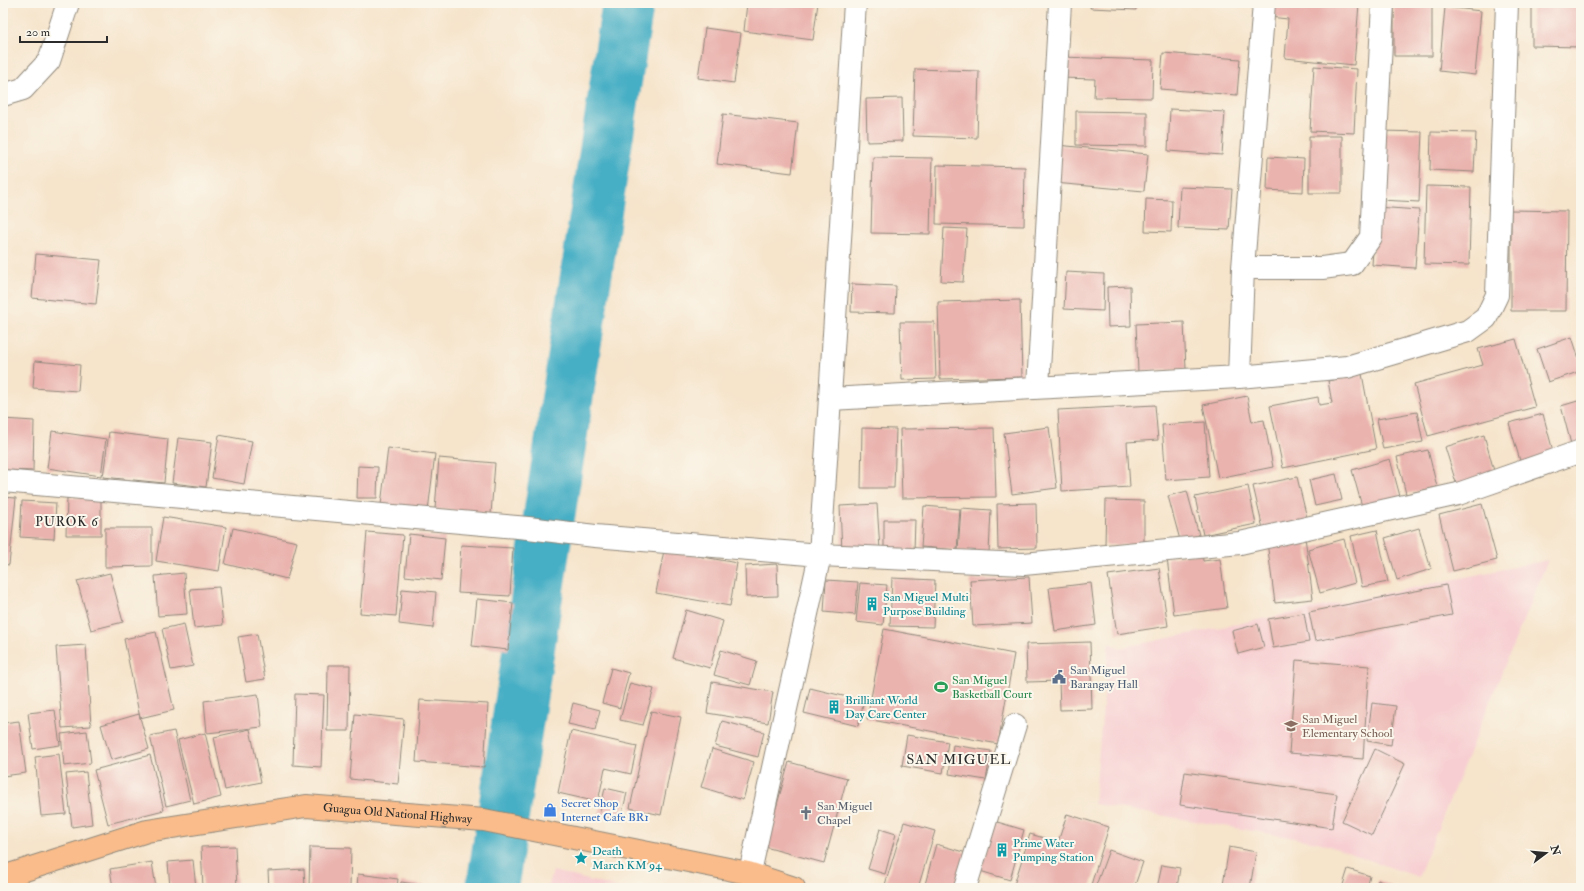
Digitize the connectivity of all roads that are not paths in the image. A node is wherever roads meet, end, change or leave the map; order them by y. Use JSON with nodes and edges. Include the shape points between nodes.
{"nodes":[{"id":1,"x":68,"y":3,"type":"edge"},
{"id":2,"x":855,"y":3,"type":"edge"},
{"id":3,"x":1060,"y":3,"type":"edge"},
{"id":4,"x":1264,"y":3,"type":"edge"},
{"id":5,"x":1383,"y":3,"type":"edge"},
{"id":6,"x":1507,"y":3,"type":"edge"},
{"id":7,"x":3,"y":95,"type":"edge"},
{"id":8,"x":1243,"y":268,"type":"junction"},
{"id":9,"x":1239,"y":377,"type":"junction"},
{"id":10,"x":1038,"y":387,"type":"junction"},
{"id":11,"x":830,"y":398,"type":"junction"},
{"id":12,"x":1581,"y":451,"type":"edge"},
{"id":13,"x":3,"y":481,"type":"edge"},
{"id":14,"x":820,"y":555,"type":"junction"},
{"id":15,"x":1015,"y":725,"type":"dead end"},
{"id":16,"x":748,"y":873,"type":"junction"},
{"id":17,"x":3,"y":877,"type":"edge"},
{"id":18,"x":794,"y":888,"type":"edge"},
{"id":19,"x":965,"y":888,"type":"edge"}],
"edges":[{"from":1,"to":7,"type":"street","via":[[49,60],[23,89]]},
{"from":2,"to":11,"type":"street"},
{"from":3,"to":10,"type":"street"},
{"from":4,"to":8,"type":"street"},
{"from":5,"to":8,"type":"street","via":[[1370,237],[1352,264],[1322,268]]},
{"from":6,"to":9,"type":"street","via":[[1497,295],[1486,318],[1468,330],[1347,367]]},
{"from":8,"to":9,"type":"street"},
{"from":9,"to":10,"type":"street"},
{"from":10,"to":11,"type":"street"},
{"from":11,"to":14,"type":"street"},
{"from":12,"to":14,"type":"street","via":[[1458,494],[1240,543],[1024,564]]},
{"from":13,"to":14,"type":"street"},
{"from":14,"to":16,"type":"street"},
{"from":15,"to":19,"type":"street"},
{"from":16,"to":17,"type":"main road","name":"Guagua Old National Highway","via":[[484,820],[306,806],[147,831]]},
{"from":16,"to":18,"type":"main road","name":"Guagua Old National Highway"}]}
